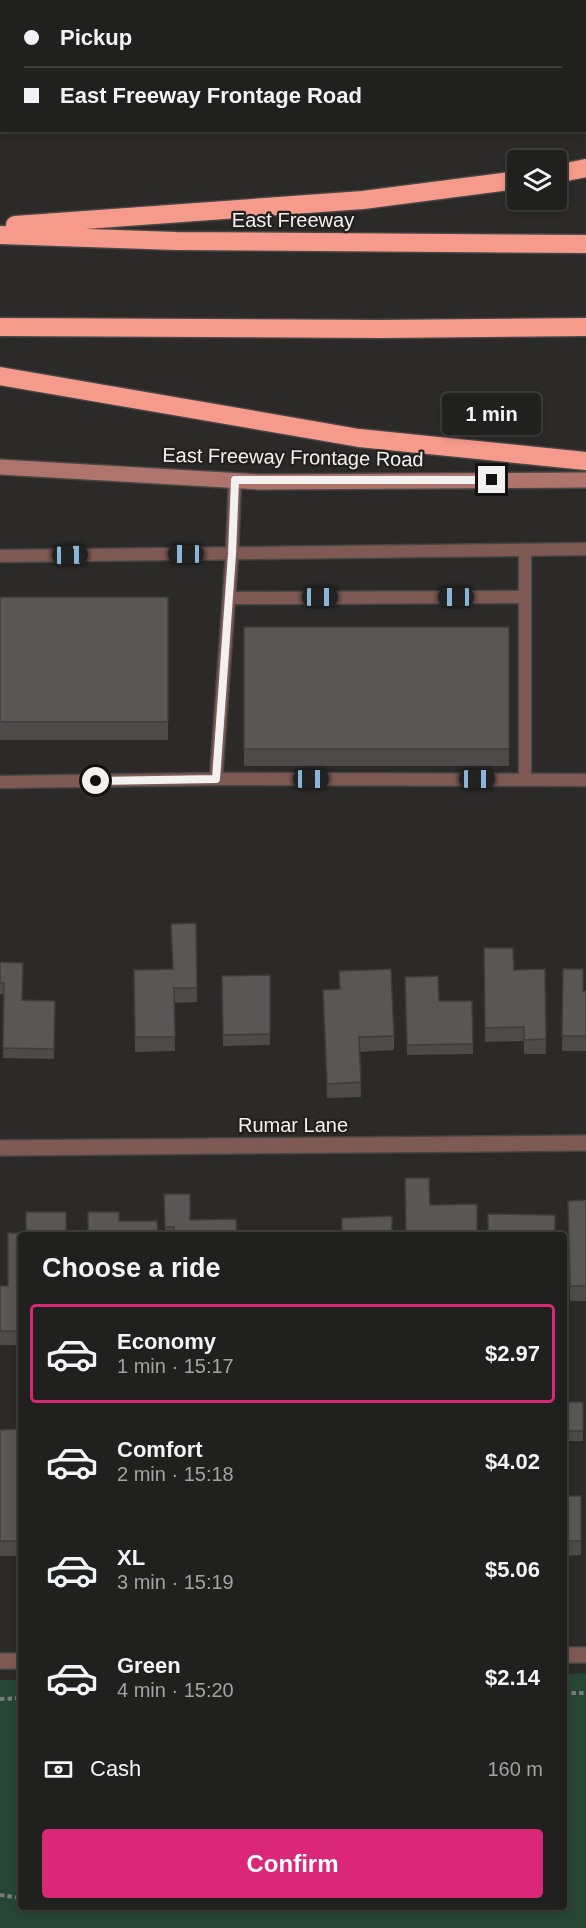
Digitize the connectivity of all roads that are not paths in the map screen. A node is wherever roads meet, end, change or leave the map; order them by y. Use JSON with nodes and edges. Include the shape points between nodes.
{"nodes":[{"id":1,"x":586,"y":168,"type":"edge"},
{"id":2,"x":567,"y":172,"type":"edge"},
{"id":3,"x":507,"y":181,"type":"edge"},
{"id":4,"x":0,"y":226,"type":"edge"},
{"id":5,"x":0,"y":235,"type":"edge"},
{"id":6,"x":586,"y":244,"type":"edge"},
{"id":7,"x":0,"y":327,"type":"edge"},
{"id":8,"x":586,"y":327,"type":"edge"},
{"id":9,"x":0,"y":376,"type":"edge"},
{"id":10,"x":586,"y":461,"type":"edge"},
{"id":11,"x":0,"y":467,"type":"edge"},
{"id":12,"x":235,"y":480,"type":"junction"},
{"id":13,"x":586,"y":480,"type":"edge"},
{"id":14,"x":586,"y":549,"type":"edge"},
{"id":15,"x":525,"y":550,"type":"junction"},
{"id":16,"x":232,"y":554,"type":"junction"},
{"id":17,"x":0,"y":556,"type":"edge"},
{"id":18,"x":525,"y":597,"type":"junction"},
{"id":19,"x":229,"y":598,"type":"junction"},
{"id":20,"x":216,"y":779,"type":"junction"},
{"id":21,"x":525,"y":780,"type":"junction"},
{"id":22,"x":586,"y":780,"type":"edge"},
{"id":23,"x":0,"y":782,"type":"edge"},
{"id":24,"x":586,"y":1143,"type":"edge"},
{"id":25,"x":0,"y":1148,"type":"edge"},
{"id":26,"x":567,"y":1655,"type":"edge"},
{"id":27,"x":586,"y":1655,"type":"edge"},
{"id":28,"x":0,"y":1661,"type":"edge"},
{"id":29,"x":18,"y":1661,"type":"edge"}],
"edges":[{"from":1,"to":2,"type":"highway"},
{"from":3,"to":4,"type":"highway","via":[[363,200]]},
{"from":5,"to":6,"type":"highway","name":"East Freeway","via":[[177,241]]},
{"from":7,"to":8,"type":"highway"},
{"from":9,"to":10,"type":"highway","via":[[359,438]]},
{"from":11,"to":12,"type":"main road","name":"East Freeway Frontage Road"},
{"from":12,"to":13,"type":"main road","name":"East Freeway Frontage Road"},
{"from":12,"to":16,"type":"lane"},
{"from":14,"to":15,"type":"lane"},
{"from":15,"to":16,"type":"lane"},
{"from":15,"to":18,"type":"lane"},
{"from":16,"to":17,"type":"lane"},
{"from":16,"to":19,"type":"lane"},
{"from":18,"to":19,"type":"lane"},
{"from":18,"to":21,"type":"lane"},
{"from":19,"to":20,"type":"lane"},
{"from":20,"to":21,"type":"lane"},
{"from":20,"to":23,"type":"lane"},
{"from":21,"to":22,"type":"lane"},
{"from":24,"to":25,"type":"street","name":"Rumar Lane"},
{"from":26,"to":27,"type":"street"},
{"from":28,"to":29,"type":"street"}]}
